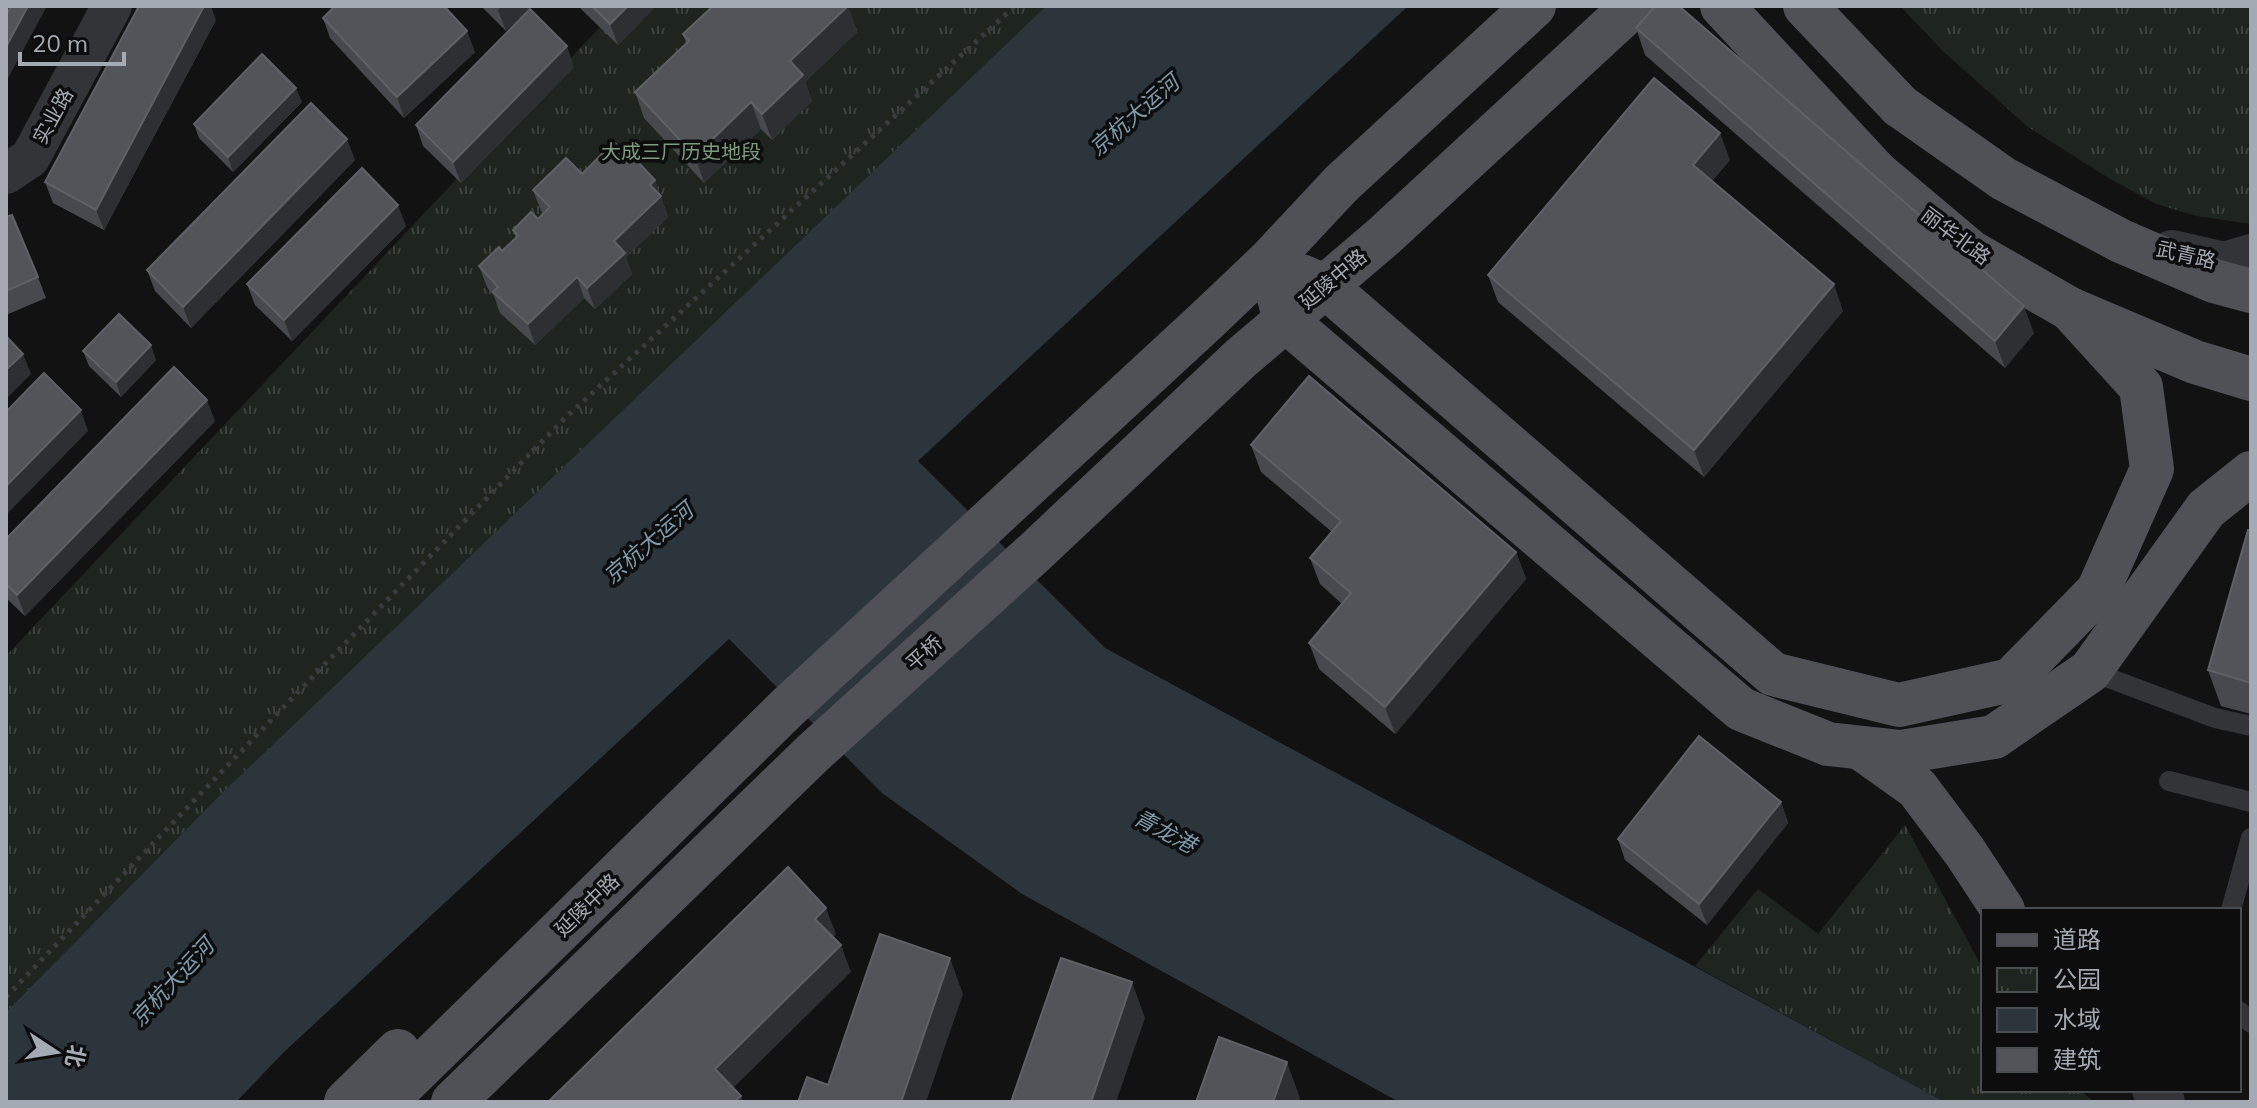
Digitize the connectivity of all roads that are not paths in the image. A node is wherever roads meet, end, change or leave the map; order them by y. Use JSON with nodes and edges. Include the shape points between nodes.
{"nodes":[{"id":1,"x":112,"y":6,"type":"edge"},
{"id":2,"x":1534,"y":6,"type":"edge"},
{"id":3,"x":1633,"y":6,"type":"edge"},
{"id":4,"x":1722,"y":6,"type":"edge"},
{"id":5,"x":1805,"y":6,"type":"edge"},
{"id":6,"x":6,"y":174,"type":"edge"},
{"id":7,"x":2121,"y":241,"type":"junction"},
{"id":8,"x":2251,"y":256,"type":"edge"},
{"id":9,"x":1269,"y":261,"type":"junction"},
{"id":10,"x":1326,"y":287,"type":"junction"},
{"id":11,"x":2251,"y":291,"type":"edge"},
{"id":12,"x":2070,"y":309,"type":"junction"},
{"id":13,"x":1285,"y":320,"type":"junction"},
{"id":14,"x":2251,"y":379,"type":"edge"},
{"id":15,"x":2251,"y":473,"type":"edge"},
{"id":16,"x":1034,"y":553,"type":"joint"},
{"id":17,"x":2090,"y":671,"type":"junction"},
{"id":18,"x":788,"y":707,"type":"junction"},
{"id":19,"x":2251,"y":726,"type":"edge"},
{"id":20,"x":1861,"y":748,"type":"junction"},
{"id":21,"x":2169,"y":781,"type":"dead end"},
{"id":22,"x":2251,"y":802,"type":"edge"},
{"id":23,"x":2251,"y":838,"type":"edge"},
{"id":24,"x":2002,"y":908,"type":"edge"},
{"id":25,"x":2232,"y":908,"type":"edge"},
{"id":26,"x":346,"y":1102,"type":"edge"},
{"id":27,"x":385,"y":1102,"type":"edge"},
{"id":28,"x":453,"y":1102,"type":"edge"}],
"edges":[{"from":1,"to":6,"type":"street","name":"实业路","via":[[30,158]]},
{"from":2,"to":9,"type":"main road","via":[[1341,184]]},
{"from":3,"to":10,"type":"main road","name":"延陵中路"},
{"from":4,"to":12,"type":"main road","name":"丽华北路","bridge":true,"via":[[1876,172],[1971,252]]},
{"from":5,"to":7,"type":"main road","bridge":true,"via":[[1900,106],[2004,179]]},
{"from":7,"to":8,"type":"street","name":"武青路","via":[[2224,264]]},
{"from":7,"to":11,"type":"main road"},
{"from":9,"to":10,"type":"main road"},
{"from":9,"to":13,"type":"main road"},
{"from":9,"to":18,"type":"main road"},
{"from":10,"to":12,"type":"main road","via":[[1773,674],[1899,705],[2011,680],[2098,591],[2152,469],[2141,387]]},
{"from":10,"to":13,"type":"main road","name":"延陵中路"},
{"from":12,"to":14,"type":"main road","name":"丽华北路","via":[[2195,362]]},
{"from":13,"to":16,"type":"main road","name":"延陵中路"},
{"from":13,"to":20,"type":"main road","via":[[1741,709],[1828,744]]},
{"from":15,"to":17,"type":"main road","via":[[2206,509]]},
{"from":16,"to":28,"type":"main road","name":"平桥","via":[[814,752]]},
{"from":17,"to":19,"type":"lane","via":[[2215,718]]},
{"from":17,"to":20,"type":"main road","via":[[1994,737],[1901,752]]},
{"from":18,"to":26,"type":"main road","via":[[668,785]]},
{"from":18,"to":27,"type":"main road","name":"延陵中路"},
{"from":20,"to":24,"type":"main road","via":[[1917,788]]},
{"from":21,"to":22,"type":"lane"},
{"from":23,"to":25,"type":"lane"}]}
